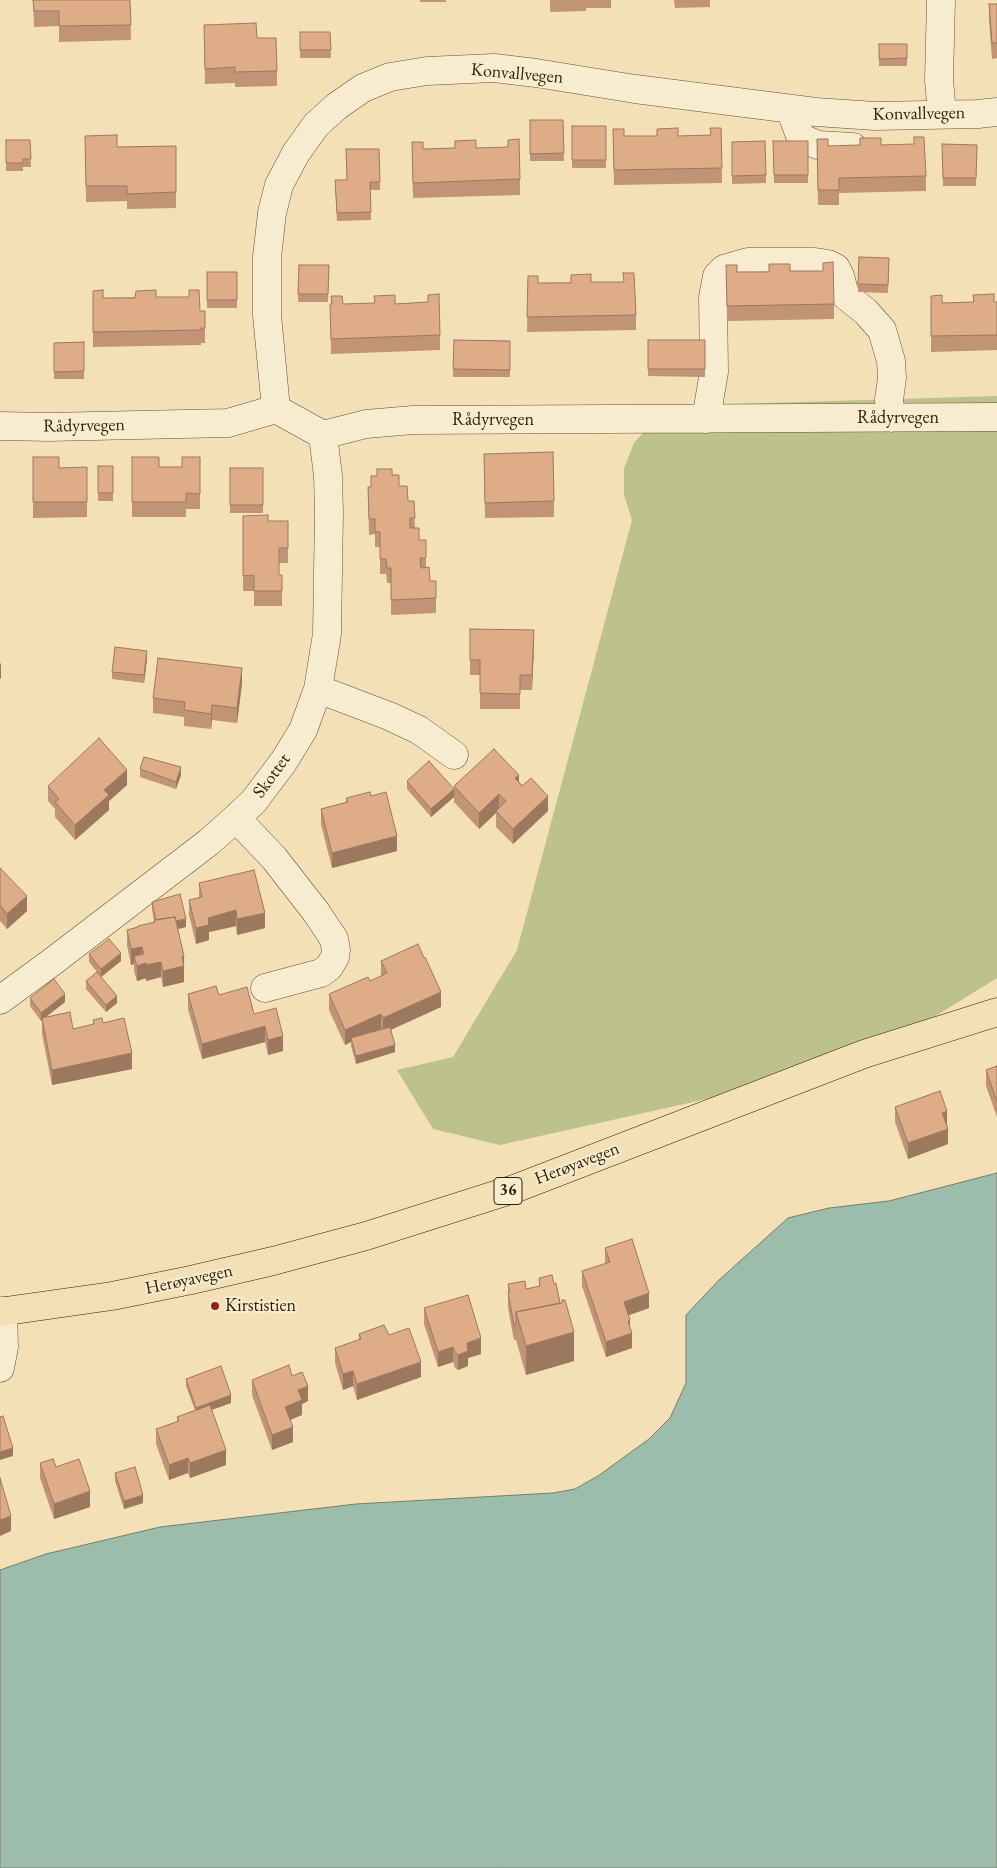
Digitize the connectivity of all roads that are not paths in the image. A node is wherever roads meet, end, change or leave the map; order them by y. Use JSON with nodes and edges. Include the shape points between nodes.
{"nodes":[{"id":1,"x":941,"y":0,"type":"edge"},
{"id":2,"x":790,"y":109,"type":"junction"},
{"id":3,"x":997,"y":112,"type":"edge"},
{"id":4,"x":942,"y":114,"type":"junction"},
{"id":5,"x":882,"y":148,"type":"edge"},
{"id":6,"x":276,"y":409,"type":"junction"},
{"id":7,"x":997,"y":417,"type":"edge"},
{"id":8,"x":891,"y":418,"type":"junction"},
{"id":9,"x":706,"y":419,"type":"junction"},
{"id":10,"x":0,"y":426,"type":"edge"},
{"id":11,"x":322,"y":435,"type":"junction"},
{"id":12,"x":318,"y":689,"type":"junction"},
{"id":13,"x":454,"y":755,"type":"dead end"},
{"id":14,"x":236,"y":818,"type":"junction"},
{"id":15,"x":265,"y":988,"type":"dead end"},
{"id":16,"x":0,"y":1000,"type":"edge"},
{"id":17,"x":997,"y":1012,"type":"edge"},
{"id":18,"x":2,"y":1312,"type":"edge"},
{"id":19,"x":0,"y":1368,"type":"edge"}],
"edges":[{"from":1,"to":4,"type":"street","via":[[939,80]]},
{"from":2,"to":4,"type":"street","name":"Konvallvegen","via":[[875,116]]},
{"from":2,"to":5,"type":"street","via":[[801,138],[818,145]]},
{"from":2,"to":6,"type":"street","name":"Konvallvegen","via":[[494,68],[427,71],[390,77],[363,88],[316,125],[279,185],[272,213],[267,267],[267,315]]},
{"from":3,"to":4,"type":"street","name":"Konvallvegen"},
{"from":6,"to":10,"type":"street","name":"Rådyrvegen","via":[[228,423]]},
{"from":6,"to":11,"type":"street"},
{"from":7,"to":8,"type":"street","name":"Rådyrvegen"},
{"from":8,"to":9,"type":"street","name":"Rådyrvegen"},
{"from":8,"to":9,"type":"street","via":[[891,361],[882,330],[845,294],[836,268],[815,262],[748,262],[724,269],[717,276],[713,297],[714,372]]},
{"from":9,"to":11,"type":"street","name":"Rådyrvegen","via":[[413,420],[366,424]]},
{"from":11,"to":12,"type":"street","name":"Skottet","via":[[328,476],[328,575],[327,634]]},
{"from":12,"to":13,"type":"street","via":[[418,730]]},
{"from":12,"to":14,"type":"street","name":"Skottet","via":[[303,730],[284,762],[254,802]]},
{"from":14,"to":15,"type":"street","via":[[274,858],[310,904],[334,939],[336,950],[335,957],[321,973]]},
{"from":14,"to":16,"type":"street","name":"Skottet","via":[[209,842]]},
{"from":17,"to":18,"type":"highway","name":"Herøyavegen","number":"36","via":[[864,1054],[514,1189],[366,1236],[191,1280],[112,1296]]},
{"from":18,"to":19,"type":"street","via":[[4,1347]]}]}
